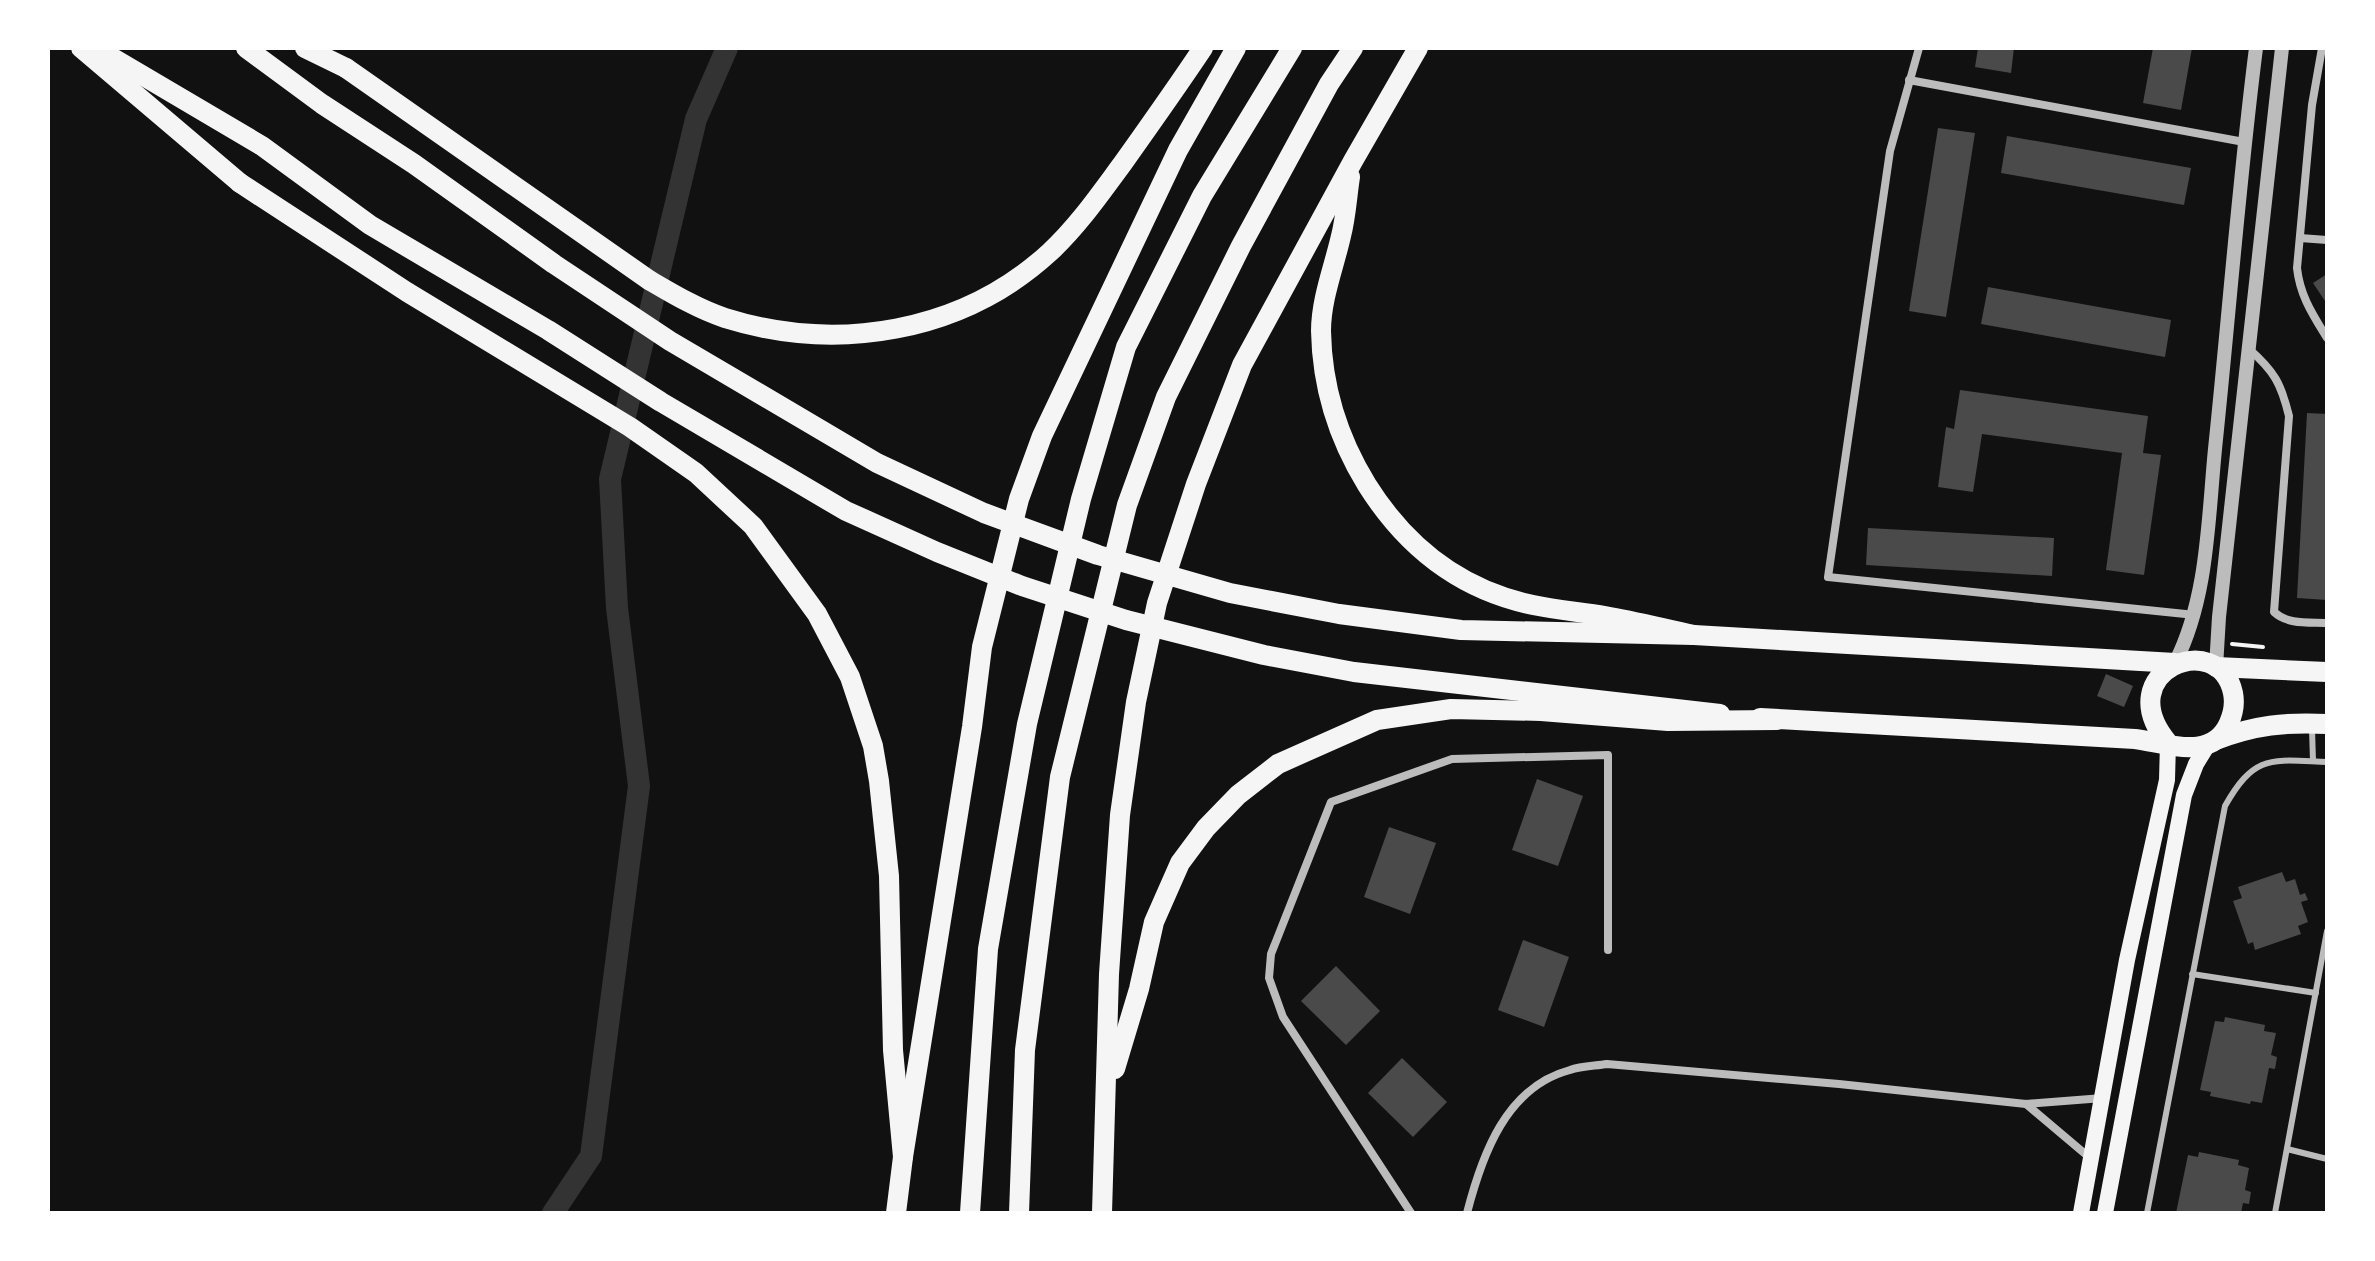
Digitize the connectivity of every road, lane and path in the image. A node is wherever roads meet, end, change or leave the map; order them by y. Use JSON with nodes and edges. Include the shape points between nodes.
{"nodes":[{"id":1,"x":81,"y":48,"type":"edge"},
{"id":2,"x":96,"y":48,"type":"edge"},
{"id":3,"x":246,"y":48,"type":"edge"},
{"id":4,"x":305,"y":48,"type":"edge"},
{"id":5,"x":1203,"y":48,"type":"edge"},
{"id":6,"x":1236,"y":48,"type":"edge"},
{"id":7,"x":1292,"y":48,"type":"edge"},
{"id":8,"x":1353,"y":48,"type":"edge"},
{"id":9,"x":1418,"y":48,"type":"edge"},
{"id":10,"x":1919,"y":48,"type":"edge"},
{"id":11,"x":2256,"y":48,"type":"edge"},
{"id":12,"x":2282,"y":48,"type":"edge"},
{"id":13,"x":2322,"y":48,"type":"edge"},
{"id":14,"x":1909,"y":80,"type":"junction"},
{"id":15,"x":2244,"y":142,"type":"junction"},
{"id":16,"x":1353,"y":161,"type":"junction"},
{"id":17,"x":2300,"y":238,"type":"junction"},
{"id":18,"x":2327,"y":240,"type":"edge"},
{"id":19,"x":2327,"y":338,"type":"edge"},
{"id":20,"x":2249,"y":348,"type":"junction"},
{"id":21,"x":2195,"y":615,"type":"junction"},
{"id":22,"x":2327,"y":623,"type":"edge"},
{"id":23,"x":1694,"y":635,"type":"junction"},
{"id":24,"x":2175,"y":663,"type":"junction"},
{"id":25,"x":2216,"y":667,"type":"junction"},
{"id":26,"x":2327,"y":672,"type":"edge"},
{"id":27,"x":1777,"y":720,"type":"junction"},
{"id":28,"x":2319,"y":723,"type":"edge"},
{"id":29,"x":2168,"y":743,"type":"junction"},
{"id":30,"x":2212,"y":743,"type":"junction"},
{"id":31,"x":2313,"y":761,"type":"junction"},
{"id":32,"x":2327,"y":762,"type":"edge"},
{"id":33,"x":2327,"y":931,"type":"edge"},
{"id":34,"x":1608,"y":950,"type":"dead end"},
{"id":35,"x":2192,"y":974,"type":"junction"},
{"id":36,"x":2316,"y":993,"type":"junction"},
{"id":37,"x":1107,"y":1095,"type":"junction"},
{"id":38,"x":2103,"y":1098,"type":"junction"},
{"id":39,"x":2026,"y":1104,"type":"junction"},
{"id":40,"x":2287,"y":1149,"type":"junction"},
{"id":41,"x":903,"y":1157,"type":"junction"},
{"id":42,"x":2091,"y":1159,"type":"junction"},
{"id":43,"x":2327,"y":1159,"type":"edge"},
{"id":44,"x":896,"y":1213,"type":"edge"},
{"id":45,"x":970,"y":1213,"type":"edge"},
{"id":46,"x":1019,"y":1213,"type":"edge"},
{"id":47,"x":1102,"y":1213,"type":"edge"},
{"id":48,"x":1411,"y":1213,"type":"edge"},
{"id":49,"x":1467,"y":1213,"type":"edge"},
{"id":50,"x":2081,"y":1213,"type":"edge"},
{"id":51,"x":2105,"y":1213,"type":"edge"},
{"id":52,"x":2147,"y":1213,"type":"edge"},
{"id":53,"x":2275,"y":1213,"type":"edge"}],
"edges":[{"from":1,"to":41,"type":"main road","via":[[240,183],[630,427],[696,473],[753,526],[817,614],[850,677],[873,746],[884,810],[893,1050]]},
{"from":2,"to":27,"type":"main road","via":[[262,146],[370,225],[661,402],[859,517],[1022,586],[1126,620],[1354,672]]},
{"from":3,"to":23,"type":"main road","via":[[670,341],[877,463],[984,513],[1098,555],[1230,593],[1339,614],[1461,630]]},
{"from":4,"to":5,"type":"main road","via":[[346,68],[649,280],[692,304],[760,327],[865,334],[955,313],[1026,273],[1104,189]]},
{"from":6,"to":41,"type":"main road","via":[[1178,150],[1042,436],[1019,499],[982,647]]},
{"from":7,"to":45,"type":"main road","via":[[1202,196],[1126,347],[1062,575],[1027,724],[988,949]]},
{"from":8,"to":46,"type":"main road","via":[[1241,246],[1166,397],[1127,505],[1060,777],[1025,1050]]},
{"from":9,"to":16,"type":"main road"},
{"from":10,"to":14,"type":"street"},
{"from":11,"to":15,"type":"street"},
{"from":12,"to":20,"type":"street"},
{"from":13,"to":17,"type":"street"},
{"from":14,"to":15,"type":"street"},
{"from":14,"to":21,"type":"street","via":[[1890,151],[1828,577]]},
{"from":15,"to":21,"type":"street"},
{"from":16,"to":23,"type":"main road","via":[[1321,328],[1331,408],[1351,460],[1381,507],[1414,546],[1462,580],[1532,605]]},
{"from":16,"to":37,"type":"main road","via":[[1242,365],[1157,603],[1120,815]]},
{"from":17,"to":18,"type":"street"},
{"from":17,"to":19,"type":"street","via":[[2299,287]]},
{"from":20,"to":22,"type":"street","via":[[2283,388],[2289,416],[2274,612],[2293,621]]},
{"from":20,"to":25,"type":"street"},
{"from":21,"to":24,"type":"street"},
{"from":23,"to":24,"type":"main road"},
{"from":24,"to":25,"type":"main road","via":[[2206,662]]},
{"from":24,"to":29,"type":"main road","via":[[2158,679],[2151,706],[2154,723]]},
{"from":25,"to":26,"type":"main road"},
{"from":25,"to":30,"type":"main road","via":[[2234,695],[2227,728]]},
{"from":27,"to":29,"type":"main road"},
{"from":27,"to":37,"type":"main road","via":[[1668,721],[1451,709],[1377,720],[1278,764],[1238,795],[1180,863],[1154,922]]},
{"from":28,"to":30,"type":"main road","via":[[2248,728]]},
{"from":28,"to":31,"type":"lane"},
{"from":29,"to":30,"type":"main road"},
{"from":29,"to":38,"type":"main road","via":[[2167,780]]},
{"from":30,"to":51,"type":"main road","via":[[2196,764],[2184,795]]},
{"from":31,"to":32,"type":"lane"},
{"from":31,"to":35,"type":"lane","via":[[2274,760],[2239,781],[2225,806]]},
{"from":33,"to":36,"type":"lane"},
{"from":34,"to":48,"type":"street","via":[[1608,755],[1452,759],[1331,802],[1271,954],[1269,978],[1283,1017]]},
{"from":35,"to":36,"type":"lane"},
{"from":35,"to":52,"type":"lane"},
{"from":36,"to":40,"type":"lane"},
{"from":37,"to":47,"type":"main road"},
{"from":38,"to":39,"type":"street"},
{"from":38,"to":42,"type":"main road"},
{"from":39,"to":42,"type":"street"},
{"from":39,"to":49,"type":"street","via":[[1607,1064],[1569,1070],[1518,1099],[1493,1140]]},
{"from":40,"to":43,"type":"lane"},
{"from":40,"to":53,"type":"lane"},
{"from":41,"to":44,"type":"main road"},
{"from":42,"to":50,"type":"main road"}]}
